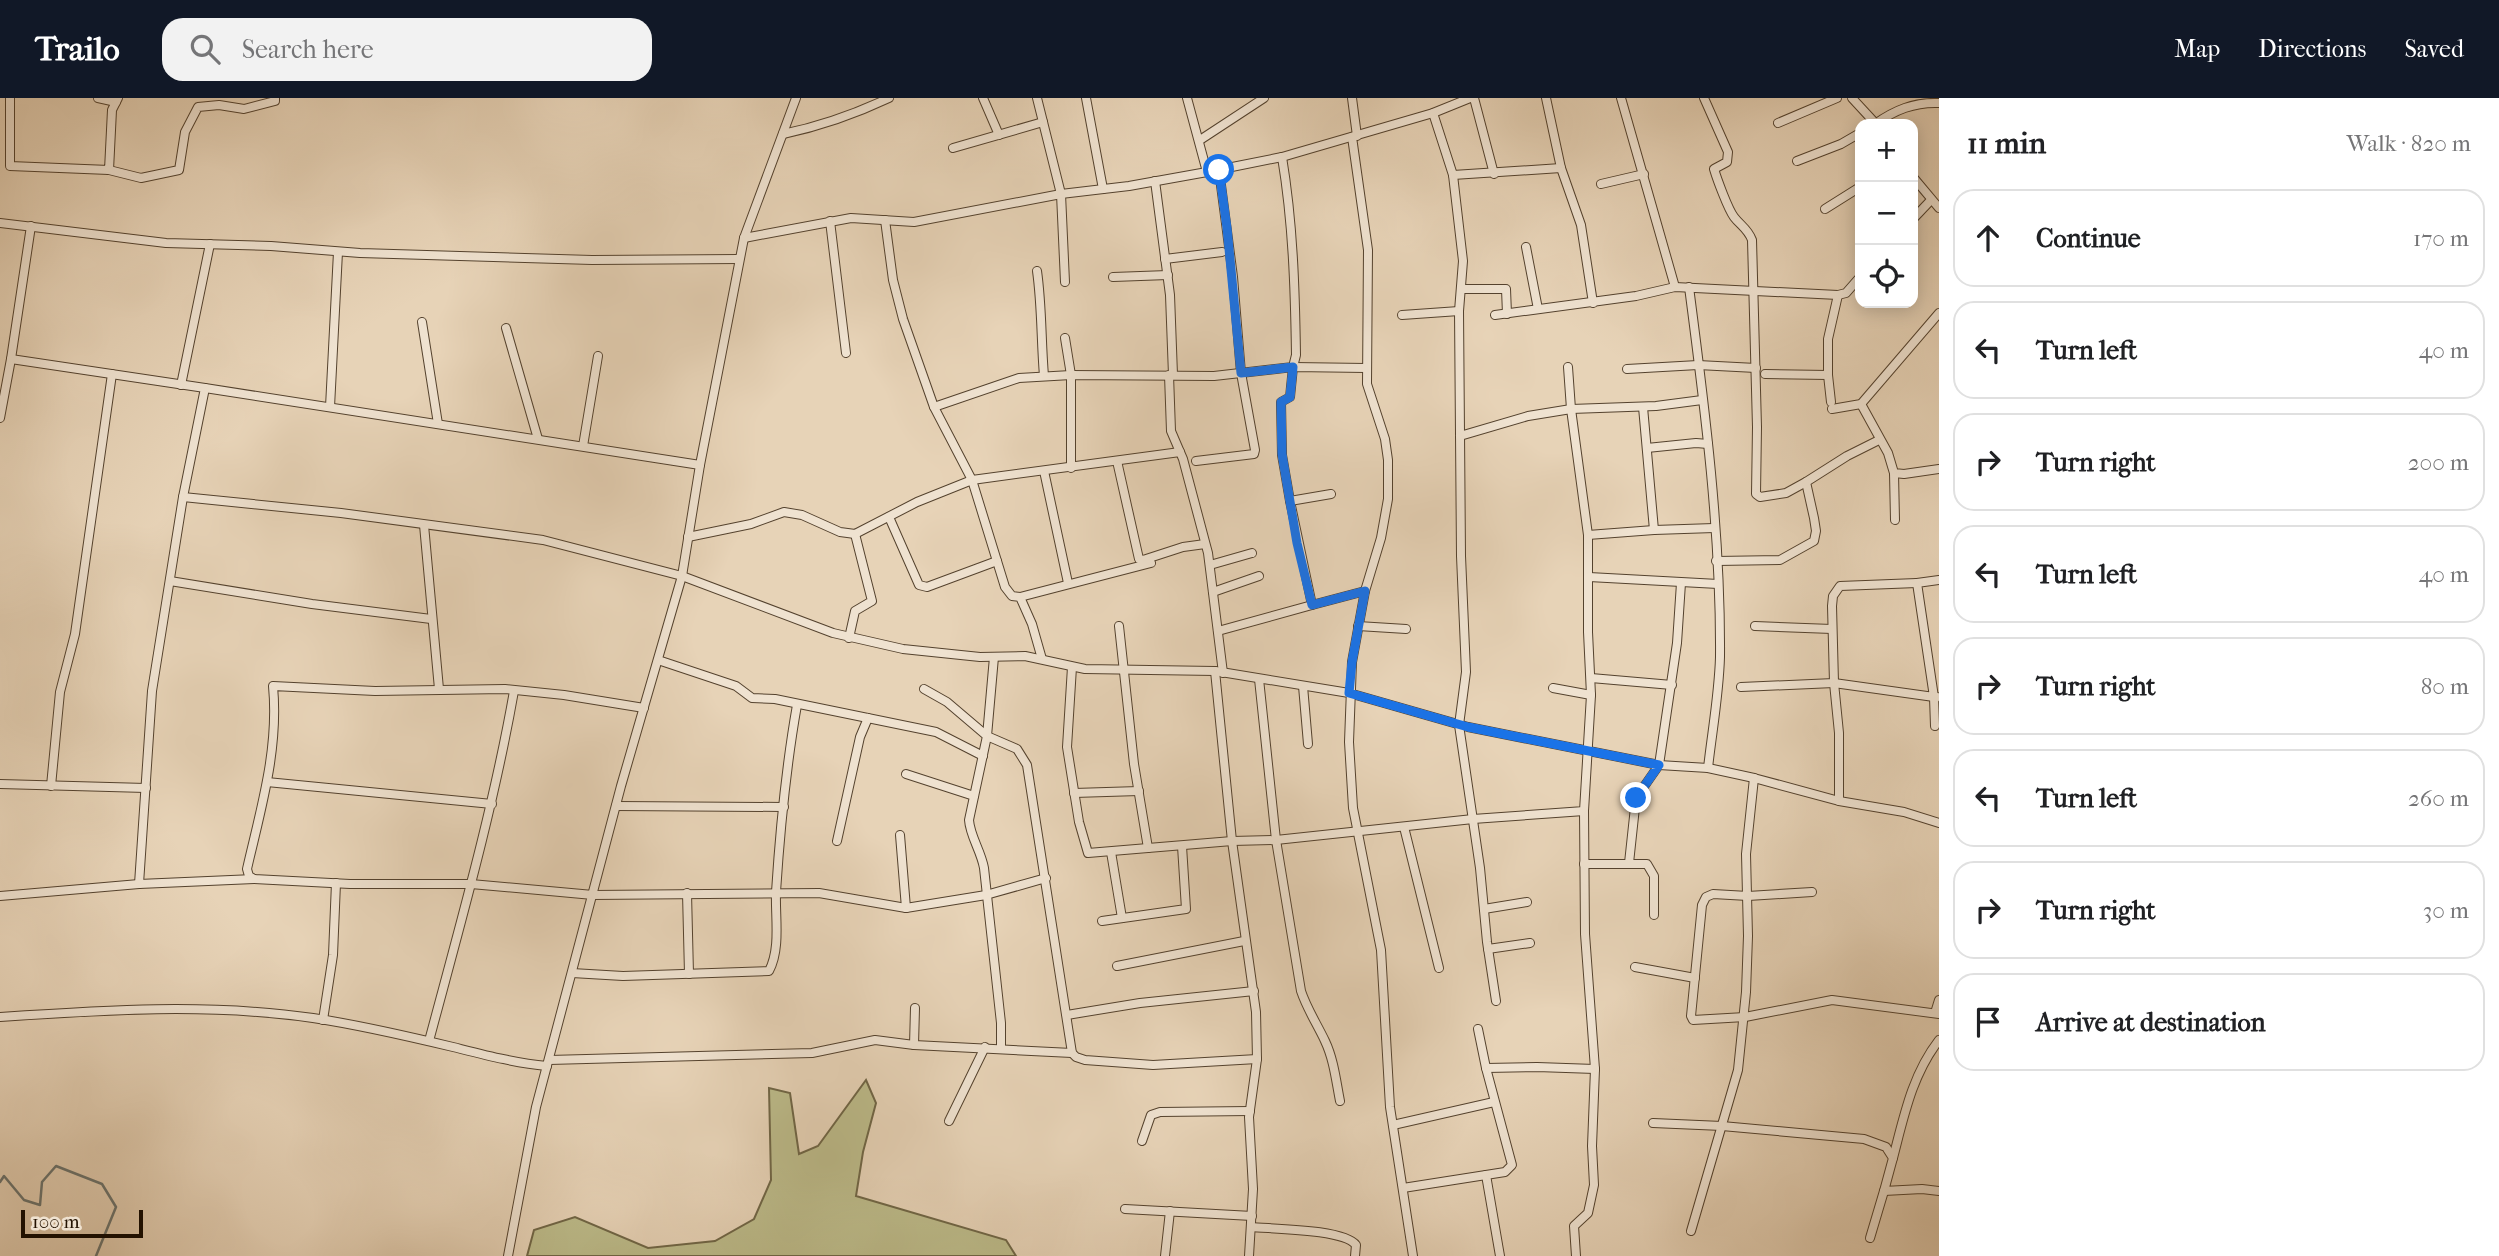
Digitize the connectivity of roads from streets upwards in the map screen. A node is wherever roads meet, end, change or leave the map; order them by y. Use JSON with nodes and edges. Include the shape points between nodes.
{"nodes":[{"id":1,"x":9,"y":98,"type":"edge"},
{"id":2,"x":98,"y":98,"type":"edge"},
{"id":3,"x":275,"y":98,"type":"edge"},
{"id":4,"x":796,"y":98,"type":"edge"},
{"id":5,"x":889,"y":98,"type":"edge"},
{"id":6,"x":983,"y":98,"type":"edge"},
{"id":7,"x":1037,"y":98,"type":"edge"},
{"id":8,"x":1086,"y":98,"type":"edge"},
{"id":9,"x":1187,"y":98,"type":"edge"},
{"id":10,"x":1264,"y":98,"type":"edge"},
{"id":11,"x":1352,"y":98,"type":"edge"},
{"id":12,"x":1472,"y":98,"type":"edge"},
{"id":13,"x":1546,"y":98,"type":"edge"},
{"id":14,"x":1621,"y":98,"type":"edge"},
{"id":15,"x":1704,"y":98,"type":"edge"},
{"id":16,"x":1837,"y":98,"type":"edge"},
{"id":17,"x":1852,"y":98,"type":"edge"},
{"id":18,"x":117,"y":100,"type":"edge"},
{"id":19,"x":1939,"y":103,"type":"edge"},
{"id":20,"x":1433,"y":113,"type":"junction"},
{"id":21,"x":1871,"y":119,"type":"edge"},
{"id":22,"x":1883,"y":119,"type":"edge"},
{"id":23,"x":1043,"y":122,"type":"junction"},
{"id":24,"x":1778,"y":123,"type":"dead end"},
{"id":25,"x":783,"y":134,"type":"junction"},
{"id":26,"x":999,"y":135,"type":"junction"},
{"id":27,"x":1354,"y":136,"type":"junction"},
{"id":28,"x":1855,"y":136,"type":"edge"},
{"id":29,"x":1200,"y":140,"type":"junction"},
{"id":30,"x":954,"y":148,"type":"dead end"},
{"id":31,"x":1282,"y":157,"type":"junction"},
{"id":32,"x":1797,"y":161,"type":"dead end"},
{"id":33,"x":1562,"y":168,"type":"junction"},
{"id":34,"x":109,"y":170,"type":"junction"},
{"id":35,"x":1219,"y":170,"type":"junction"},
{"id":36,"x":1207,"y":172,"type":"junction"},
{"id":37,"x":1494,"y":174,"type":"junction"},
{"id":38,"x":1644,"y":174,"type":"junction"},
{"id":39,"x":1453,"y":175,"type":"junction"},
{"id":40,"x":1155,"y":181,"type":"junction"},
{"id":41,"x":1917,"y":182,"type":"edge"},
{"id":42,"x":1601,"y":184,"type":"dead end"},
{"id":43,"x":1103,"y":189,"type":"junction"},
{"id":44,"x":1855,"y":190,"type":"edge"},
{"id":45,"x":1060,"y":194,"type":"junction"},
{"id":46,"x":1931,"y":200,"type":"junction"},
{"id":47,"x":1939,"y":208,"type":"edge"},
{"id":48,"x":1825,"y":209,"type":"dead end"},
{"id":49,"x":1918,"y":214,"type":"edge"},
{"id":50,"x":885,"y":220,"type":"junction"},
{"id":51,"x":830,"y":222,"type":"junction"},
{"id":52,"x":0,"y":223,"type":"edge"},
{"id":53,"x":31,"y":226,"type":"junction"},
{"id":54,"x":744,"y":238,"type":"junction"},
{"id":55,"x":210,"y":244,"type":"junction"},
{"id":56,"x":1526,"y":247,"type":"dead end"},
{"id":57,"x":338,"y":251,"type":"junction"},
{"id":58,"x":1222,"y":253,"type":"dead end"},
{"id":59,"x":739,"y":259,"type":"junction"},
{"id":60,"x":1165,"y":259,"type":"junction"},
{"id":61,"x":1037,"y":271,"type":"dead end"},
{"id":62,"x":1168,"y":275,"type":"junction"},
{"id":63,"x":1113,"y":277,"type":"dead end"},
{"id":64,"x":1065,"y":282,"type":"dead end"},
{"id":65,"x":1855,"y":283,"type":"edge"},
{"id":66,"x":1675,"y":287,"type":"junction"},
{"id":67,"x":1689,"y":287,"type":"junction"},
{"id":68,"x":1462,"y":289,"type":"junction"},
{"id":69,"x":1752,"y":289,"type":"junction"},
{"id":70,"x":1838,"y":295,"type":"junction"},
{"id":71,"x":1593,"y":303,"type":"junction"},
{"id":72,"x":1538,"y":309,"type":"junction"},
{"id":73,"x":1459,"y":311,"type":"junction"},
{"id":74,"x":1939,"y":313,"type":"edge"},
{"id":75,"x":1507,"y":314,"type":"junction"},
{"id":76,"x":1402,"y":315,"type":"dead end"},
{"id":77,"x":1495,"y":315,"type":"dead end"},
{"id":78,"x":422,"y":322,"type":"dead end"},
{"id":79,"x":506,"y":328,"type":"dead end"},
{"id":80,"x":1065,"y":338,"type":"dead end"},
{"id":81,"x":846,"y":353,"type":"dead end"},
{"id":82,"x":598,"y":356,"type":"dead end"},
{"id":83,"x":11,"y":359,"type":"junction"},
{"id":84,"x":1698,"y":365,"type":"junction"},
{"id":85,"x":1293,"y":367,"type":"junction"},
{"id":86,"x":1568,"y":367,"type":"dead end"},
{"id":87,"x":1366,"y":368,"type":"junction"},
{"id":88,"x":1756,"y":368,"type":"junction"},
{"id":89,"x":1627,"y":369,"type":"dead end"},
{"id":90,"x":1241,"y":373,"type":"junction"},
{"id":91,"x":112,"y":374,"type":"junction"},
{"id":92,"x":1765,"y":374,"type":"dead end"},
{"id":93,"x":1071,"y":375,"type":"junction"},
{"id":94,"x":1171,"y":375,"type":"junction"},
{"id":95,"x":1828,"y":375,"type":"junction"},
{"id":96,"x":1044,"y":376,"type":"junction"},
{"id":97,"x":181,"y":385,"type":"junction"},
{"id":98,"x":205,"y":388,"type":"junction"},
{"id":99,"x":1702,"y":400,"type":"junction"},
{"id":100,"x":1861,"y":404,"type":"junction"},
{"id":101,"x":330,"y":407,"type":"junction"},
{"id":102,"x":934,"y":407,"type":"junction"},
{"id":103,"x":1643,"y":407,"type":"junction"},
{"id":104,"x":1571,"y":409,"type":"junction"},
{"id":105,"x":0,"y":418,"type":"edge"},
{"id":106,"x":438,"y":424,"type":"junction"},
{"id":107,"x":1460,"y":436,"type":"junction"},
{"id":108,"x":538,"y":439,"type":"junction"},
{"id":109,"x":1879,"y":440,"type":"junction"},
{"id":110,"x":1708,"y":444,"type":"junction"},
{"id":111,"x":583,"y":446,"type":"junction"},
{"id":112,"x":1647,"y":448,"type":"junction"},
{"id":113,"x":1180,"y":452,"type":"junction"},
{"id":114,"x":1118,"y":461,"type":"junction"},
{"id":115,"x":1196,"y":461,"type":"dead end"},
{"id":116,"x":700,"y":465,"type":"junction"},
{"id":117,"x":1072,"y":468,"type":"junction"},
{"id":118,"x":1939,"y":469,"type":"edge"},
{"id":119,"x":1044,"y":471,"type":"junction"},
{"id":120,"x":1894,"y":473,"type":"junction"},
{"id":121,"x":972,"y":480,"type":"junction"},
{"id":122,"x":1806,"y":482,"type":"junction"},
{"id":123,"x":1331,"y":494,"type":"dead end"},
{"id":124,"x":183,"y":497,"type":"junction"},
{"id":125,"x":1290,"y":501,"type":"junction"},
{"id":126,"x":889,"y":517,"type":"junction"},
{"id":127,"x":1895,"y":520,"type":"dead end"},
{"id":128,"x":424,"y":524,"type":"junction"},
{"id":129,"x":1714,"y":528,"type":"junction"},
{"id":130,"x":1654,"y":530,"type":"junction"},
{"id":131,"x":855,"y":534,"type":"junction"},
{"id":132,"x":1588,"y":535,"type":"junction"},
{"id":133,"x":688,"y":537,"type":"junction"},
{"id":134,"x":1205,"y":544,"type":"junction"},
{"id":135,"x":1252,"y":553,"type":"dead end"},
{"id":136,"x":997,"y":561,"type":"junction"},
{"id":137,"x":1716,"y":561,"type":"junction"},
{"id":138,"x":1151,"y":563,"type":"dead end"},
{"id":139,"x":1210,"y":565,"type":"junction"},
{"id":140,"x":682,"y":576,"type":"junction"},
{"id":141,"x":1259,"y":576,"type":"dead end"},
{"id":142,"x":1589,"y":577,"type":"junction"},
{"id":143,"x":1939,"y":580,"type":"edge"},
{"id":144,"x":170,"y":581,"type":"junction"},
{"id":145,"x":1068,"y":583,"type":"junction"},
{"id":146,"x":1681,"y":583,"type":"junction"},
{"id":147,"x":1917,"y":583,"type":"junction"},
{"id":148,"x":1718,"y":584,"type":"junction"},
{"id":149,"x":1365,"y":591,"type":"junction"},
{"id":150,"x":1213,"y":593,"type":"junction"},
{"id":151,"x":1020,"y":597,"type":"junction"},
{"id":152,"x":1312,"y":605,"type":"junction"},
{"id":153,"x":431,"y":619,"type":"junction"},
{"id":154,"x":1755,"y":625,"type":"dead end"},
{"id":155,"x":1119,"y":626,"type":"dead end"},
{"id":156,"x":1359,"y":626,"type":"junction"},
{"id":157,"x":1406,"y":629,"type":"dead end"},
{"id":158,"x":1832,"y":629,"type":"junction"},
{"id":159,"x":1218,"y":631,"type":"junction"},
{"id":160,"x":849,"y":638,"type":"junction"},
{"id":161,"x":994,"y":657,"type":"junction"},
{"id":162,"x":1042,"y":659,"type":"junction"},
{"id":163,"x":658,"y":660,"type":"junction"},
{"id":164,"x":1072,"y":667,"type":"junction"},
{"id":165,"x":1124,"y":671,"type":"junction"},
{"id":166,"x":1219,"y":672,"type":"junction"},
{"id":167,"x":1591,"y":678,"type":"junction"},
{"id":168,"x":1259,"y":679,"type":"junction"},
{"id":169,"x":1834,"y":683,"type":"junction"},
{"id":170,"x":1672,"y":685,"type":"junction"},
{"id":171,"x":1303,"y":686,"type":"junction"},
{"id":172,"x":1741,"y":687,"type":"dead end"},
{"id":173,"x":1553,"y":688,"type":"dead end"},
{"id":174,"x":439,"y":689,"type":"junction"},
{"id":175,"x":924,"y":689,"type":"dead end"},
{"id":176,"x":514,"y":691,"type":"junction"},
{"id":177,"x":1349,"y":693,"type":"junction"},
{"id":178,"x":1591,"y":695,"type":"junction"},
{"id":179,"x":1937,"y":697,"type":"edge"},
{"id":180,"x":797,"y":705,"type":"junction"},
{"id":181,"x":644,"y":708,"type":"junction"},
{"id":182,"x":868,"y":718,"type":"junction"},
{"id":183,"x":1458,"y":725,"type":"junction"},
{"id":184,"x":1935,"y":726,"type":"dead end"},
{"id":185,"x":987,"y":736,"type":"junction"},
{"id":186,"x":1308,"y":744,"type":"dead end"},
{"id":187,"x":1587,"y":752,"type":"junction"},
{"id":188,"x":983,"y":757,"type":"junction"},
{"id":189,"x":1659,"y":765,"type":"junction"},
{"id":190,"x":1708,"y":768,"type":"junction"},
{"id":191,"x":906,"y":774,"type":"dead end"},
{"id":192,"x":1754,"y":778,"type":"junction"},
{"id":193,"x":267,"y":782,"type":"junction"},
{"id":194,"x":0,"y":785,"type":"edge"},
{"id":195,"x":51,"y":786,"type":"junction"},
{"id":196,"x":146,"y":788,"type":"junction"},
{"id":197,"x":1139,"y":791,"type":"junction"},
{"id":198,"x":1074,"y":793,"type":"junction"},
{"id":199,"x":974,"y":796,"type":"junction"},
{"id":200,"x":1839,"y":801,"type":"junction"},
{"id":201,"x":492,"y":804,"type":"junction"},
{"id":202,"x":616,"y":806,"type":"junction"},
{"id":203,"x":784,"y":807,"type":"junction"},
{"id":204,"x":1584,"y":811,"type":"junction"},
{"id":205,"x":1473,"y":819,"type":"junction"},
{"id":206,"x":1939,"y":823,"type":"edge"},
{"id":207,"x":1404,"y":827,"type":"junction"},
{"id":208,"x":1357,"y":832,"type":"junction"},
{"id":209,"x":900,"y":835,"type":"dead end"},
{"id":210,"x":1276,"y":840,"type":"junction"},
{"id":211,"x":837,"y":841,"type":"dead end"},
{"id":212,"x":1232,"y":841,"type":"junction"},
{"id":213,"x":1182,"y":846,"type":"junction"},
{"id":214,"x":1148,"y":848,"type":"junction"},
{"id":215,"x":1111,"y":852,"type":"junction"},
{"id":216,"x":1629,"y":863,"type":"junction"},
{"id":217,"x":1584,"y":864,"type":"junction"},
{"id":218,"x":1046,"y":878,"type":"junction"},
{"id":219,"x":254,"y":879,"type":"junction"},
{"id":220,"x":336,"y":883,"type":"junction"},
{"id":221,"x":139,"y":884,"type":"junction"},
{"id":222,"x":471,"y":884,"type":"junction"},
{"id":223,"x":776,"y":892,"type":"junction"},
{"id":224,"x":1812,"y":892,"type":"dead end"},
{"id":225,"x":687,"y":893,"type":"junction"},
{"id":226,"x":593,"y":895,"type":"junction"},
{"id":227,"x":986,"y":895,"type":"junction"},
{"id":228,"x":0,"y":896,"type":"edge"},
{"id":229,"x":1748,"y":896,"type":"junction"},
{"id":230,"x":1527,"y":901,"type":"dead end"},
{"id":231,"x":906,"y":908,"type":"junction"},
{"id":232,"x":1483,"y":909,"type":"junction"},
{"id":233,"x":1654,"y":915,"type":"dead end"},
{"id":234,"x":1122,"y":918,"type":"junction"},
{"id":235,"x":1102,"y":921,"type":"dead end"},
{"id":236,"x":1244,"y":942,"type":"junction"},
{"id":237,"x":1530,"y":943,"type":"dead end"},
{"id":238,"x":1488,"y":949,"type":"junction"},
{"id":239,"x":1117,"y":967,"type":"dead end"},
{"id":240,"x":1635,"y":967,"type":"dead end"},
{"id":241,"x":1439,"y":968,"type":"dead end"},
{"id":242,"x":572,"y":973,"type":"junction"},
{"id":243,"x":689,"y":974,"type":"junction"},
{"id":244,"x":1695,"y":978,"type":"junction"},
{"id":245,"x":1254,"y":991,"type":"junction"},
{"id":246,"x":1939,"y":1000,"type":"edge"},
{"id":247,"x":1496,"y":1001,"type":"dead end"},
{"id":248,"x":915,"y":1008,"type":"dead end"},
{"id":249,"x":1937,"y":1014,"type":"edge"},
{"id":250,"x":1067,"y":1015,"type":"junction"},
{"id":251,"x":0,"y":1017,"type":"edge"},
{"id":252,"x":1745,"y":1017,"type":"junction"},
{"id":253,"x":323,"y":1020,"type":"junction"},
{"id":254,"x":1478,"y":1030,"type":"dead end"},
{"id":255,"x":1939,"y":1040,"type":"edge"},
{"id":256,"x":429,"y":1041,"type":"junction"},
{"id":257,"x":914,"y":1045,"type":"junction"},
{"id":258,"x":985,"y":1047,"type":"junction"},
{"id":259,"x":1001,"y":1048,"type":"junction"},
{"id":260,"x":1072,"y":1053,"type":"junction"},
{"id":261,"x":1257,"y":1059,"type":"junction"},
{"id":262,"x":548,"y":1063,"type":"junction"},
{"id":263,"x":1486,"y":1068,"type":"junction"},
{"id":264,"x":1595,"y":1069,"type":"junction"},
{"id":265,"x":1340,"y":1101,"type":"dead end"},
{"id":266,"x":1494,"y":1102,"type":"junction"},
{"id":267,"x":1250,"y":1111,"type":"junction"},
{"id":268,"x":949,"y":1121,"type":"dead end"},
{"id":269,"x":1653,"y":1123,"type":"dead end"},
{"id":270,"x":1393,"y":1125,"type":"junction"},
{"id":271,"x":1722,"y":1126,"type":"junction"},
{"id":272,"x":1142,"y":1142,"type":"dead end"},
{"id":273,"x":1893,"y":1158,"type":"junction"},
{"id":274,"x":1486,"y":1175,"type":"junction"},
{"id":275,"x":1403,"y":1188,"type":"junction"},
{"id":276,"x":1939,"y":1191,"type":"edge"},
{"id":277,"x":1884,"y":1192,"type":"junction"},
{"id":278,"x":1125,"y":1209,"type":"dead end"},
{"id":279,"x":1170,"y":1212,"type":"junction"},
{"id":280,"x":1252,"y":1216,"type":"junction"},
{"id":281,"x":1251,"y":1227,"type":"junction"},
{"id":282,"x":1691,"y":1231,"type":"dead end"},
{"id":283,"x":1870,"y":1238,"type":"dead end"},
{"id":284,"x":508,"y":1256,"type":"edge"},
{"id":285,"x":1165,"y":1256,"type":"edge"},
{"id":286,"x":1249,"y":1256,"type":"edge"},
{"id":287,"x":1355,"y":1256,"type":"edge"},
{"id":288,"x":1413,"y":1256,"type":"edge"},
{"id":289,"x":1500,"y":1256,"type":"edge"},
{"id":290,"x":1576,"y":1256,"type":"edge"}],
"edges":[{"from":1,"to":34,"type":"street","via":[[10,166]]},
{"from":2,"to":18,"type":"street"},
{"from":3,"to":34,"type":"street","via":[[244,109],[198,107],[185,132],[179,170],[141,178]]},
{"from":4,"to":25,"type":"street"},
{"from":5,"to":25,"type":"street","via":[[822,126]]},
{"from":6,"to":26,"type":"street"},
{"from":7,"to":23,"type":"street"},
{"from":8,"to":43,"type":"street"},
{"from":9,"to":29,"type":"street"},
{"from":10,"to":29,"type":"street"},
{"from":11,"to":27,"type":"street"},
{"from":12,"to":20,"type":"street"},
{"from":12,"to":37,"type":"street"},
{"from":13,"to":33,"type":"street"},
{"from":14,"to":38,"type":"street"},
{"from":15,"to":69,"type":"street","via":[[1728,152],[1727,162],[1714,167],[1718,184],[1733,216],[1752,240]]},
{"from":16,"to":24,"type":"street"},
{"from":17,"to":21,"type":"street"},
{"from":18,"to":34,"type":"street","via":[[112,110]]},
{"from":19,"to":22,"type":"street","via":[[1908,106]]},
{"from":20,"to":27,"type":"street"},
{"from":20,"to":39,"type":"street"},
{"from":23,"to":26,"type":"street"},
{"from":23,"to":45,"type":"street"},
{"from":25,"to":54,"type":"street"},
{"from":26,"to":30,"type":"street"},
{"from":27,"to":31,"type":"street"},
{"from":27,"to":87,"type":"street","via":[[1368,250]]},
{"from":28,"to":32,"type":"street"},
{"from":29,"to":36,"type":"street"},
{"from":31,"to":35,"type":"street"},
{"from":31,"to":85,"type":"street","via":[[1295,265]]},
{"from":33,"to":37,"type":"street"},
{"from":33,"to":71,"type":"street","via":[[1581,225]]},
{"from":35,"to":36,"type":"street"},
{"from":35,"to":90,"type":"street"},
{"from":36,"to":40,"type":"street"},
{"from":37,"to":39,"type":"street"},
{"from":38,"to":42,"type":"street"},
{"from":38,"to":66,"type":"street"},
{"from":39,"to":68,"type":"street"},
{"from":40,"to":43,"type":"street"},
{"from":40,"to":60,"type":"street"},
{"from":41,"to":46,"type":"street"},
{"from":43,"to":45,"type":"street"},
{"from":44,"to":48,"type":"street"},
{"from":45,"to":50,"type":"street","via":[[915,222]]},
{"from":45,"to":64,"type":"street"},
{"from":46,"to":47,"type":"street"},
{"from":46,"to":49,"type":"street"},
{"from":50,"to":51,"type":"street"},
{"from":50,"to":102,"type":"street","via":[[903,319]]},
{"from":51,"to":54,"type":"street"},
{"from":51,"to":81,"type":"street"},
{"from":52,"to":53,"type":"street"},
{"from":53,"to":55,"type":"street"},
{"from":53,"to":83,"type":"street"},
{"from":54,"to":59,"type":"street"},
{"from":55,"to":57,"type":"street"},
{"from":55,"to":97,"type":"street"},
{"from":56,"to":72,"type":"street"},
{"from":57,"to":59,"type":"street","via":[[592,260]]},
{"from":57,"to":101,"type":"street"},
{"from":58,"to":60,"type":"street"},
{"from":59,"to":116,"type":"street"},
{"from":60,"to":62,"type":"street"},
{"from":61,"to":96,"type":"street"},
{"from":62,"to":63,"type":"street"},
{"from":62,"to":94,"type":"street"},
{"from":65,"to":70,"type":"street"},
{"from":66,"to":67,"type":"street"},
{"from":66,"to":71,"type":"street"},
{"from":67,"to":69,"type":"street"},
{"from":67,"to":84,"type":"street"},
{"from":68,"to":73,"type":"street"},
{"from":68,"to":75,"type":"street","via":[[1506,289]]},
{"from":69,"to":70,"type":"street"},
{"from":69,"to":88,"type":"street"},
{"from":70,"to":95,"type":"street","via":[[1828,339]]},
{"from":71,"to":72,"type":"street"},
{"from":72,"to":75,"type":"street"},
{"from":73,"to":76,"type":"street"},
{"from":73,"to":107,"type":"street"},
{"from":74,"to":100,"type":"street"},
{"from":75,"to":77,"type":"street"},
{"from":78,"to":106,"type":"street"},
{"from":79,"to":108,"type":"street"},
{"from":80,"to":93,"type":"street"},
{"from":82,"to":111,"type":"street"},
{"from":83,"to":91,"type":"street"},
{"from":83,"to":105,"type":"street"},
{"from":84,"to":88,"type":"street"},
{"from":84,"to":89,"type":"street"},
{"from":84,"to":99,"type":"street"},
{"from":85,"to":87,"type":"street"},
{"from":85,"to":90,"type":"street"},
{"from":85,"to":125,"type":"street","via":[[1290,397],[1281,402],[1282,454]]},
{"from":86,"to":104,"type":"street"},
{"from":87,"to":149,"type":"street","via":[[1385,439],[1388,499]]},
{"from":88,"to":122,"type":"street","via":[[1756,494],[1786,493]]},
{"from":90,"to":94,"type":"street"},
{"from":90,"to":115,"type":"street","via":[[1254,454]]},
{"from":91,"to":97,"type":"street"},
{"from":91,"to":195,"type":"street","via":[[75,634],[60,692]]},
{"from":92,"to":95,"type":"street"},
{"from":93,"to":94,"type":"street"},
{"from":93,"to":96,"type":"street"},
{"from":93,"to":117,"type":"street"},
{"from":94,"to":113,"type":"street","via":[[1171,431]]},
{"from":95,"to":100,"type":"street","via":[[1832,405]]},
{"from":96,"to":102,"type":"street","via":[[1019,378]]},
{"from":97,"to":98,"type":"street"},
{"from":98,"to":101,"type":"street"},
{"from":98,"to":124,"type":"street"},
{"from":99,"to":103,"type":"street"},
{"from":99,"to":110,"type":"street"},
{"from":100,"to":109,"type":"street"},
{"from":101,"to":106,"type":"street"},
{"from":102,"to":121,"type":"street"},
{"from":103,"to":104,"type":"street"},
{"from":103,"to":112,"type":"street"},
{"from":104,"to":107,"type":"street"},
{"from":104,"to":132,"type":"street"},
{"from":106,"to":108,"type":"street"},
{"from":107,"to":183,"type":"street","via":[[1466,672]]},
{"from":108,"to":111,"type":"street"},
{"from":109,"to":120,"type":"street"},
{"from":109,"to":122,"type":"street"},
{"from":110,"to":112,"type":"street"},
{"from":110,"to":129,"type":"street"},
{"from":111,"to":116,"type":"street"},
{"from":112,"to":130,"type":"street"},
{"from":113,"to":114,"type":"street"},
{"from":113,"to":134,"type":"street"},
{"from":114,"to":117,"type":"street"},
{"from":114,"to":134,"type":"street","via":[[1139,559]]},
{"from":116,"to":133,"type":"street"},
{"from":117,"to":119,"type":"street"},
{"from":118,"to":120,"type":"street"},
{"from":119,"to":121,"type":"street"},
{"from":119,"to":145,"type":"street"},
{"from":120,"to":127,"type":"street"},
{"from":121,"to":126,"type":"street"},
{"from":121,"to":136,"type":"street"},
{"from":122,"to":137,"type":"street","via":[[1814,541],[1780,560]]},
{"from":123,"to":125,"type":"street"},
{"from":124,"to":128,"type":"street"},
{"from":124,"to":144,"type":"street"},
{"from":125,"to":152,"type":"street"},
{"from":126,"to":131,"type":"street"},
{"from":126,"to":136,"type":"street","via":[[919,585],[927,587]]},
{"from":128,"to":140,"type":"street","via":[[543,540]]},
{"from":128,"to":153,"type":"street"},
{"from":129,"to":130,"type":"street"},
{"from":129,"to":137,"type":"street"},
{"from":130,"to":132,"type":"street"},
{"from":131,"to":133,"type":"street","via":[[784,512]]},
{"from":131,"to":160,"type":"street","via":[[872,601],[855,611]]},
{"from":132,"to":142,"type":"street"},
{"from":133,"to":140,"type":"street"},
{"from":134,"to":139,"type":"street"},
{"from":135,"to":139,"type":"street"},
{"from":136,"to":151,"type":"street","via":[[1005,587],[1012,596]]},
{"from":137,"to":148,"type":"street"},
{"from":138,"to":145,"type":"street"},
{"from":139,"to":150,"type":"street"},
{"from":140,"to":160,"type":"street"},
{"from":140,"to":163,"type":"street"},
{"from":141,"to":150,"type":"street"},
{"from":142,"to":146,"type":"street"},
{"from":142,"to":167,"type":"street"},
{"from":143,"to":147,"type":"street"},
{"from":144,"to":153,"type":"street"},
{"from":144,"to":196,"type":"street","via":[[152,691]]},
{"from":145,"to":151,"type":"street"},
{"from":146,"to":148,"type":"street"},
{"from":146,"to":170,"type":"street"},
{"from":147,"to":158,"type":"street","via":[[1840,586],[1833,596]]},
{"from":147,"to":179,"type":"street"},
{"from":148,"to":190,"type":"street","via":[[1720,661]]},
{"from":149,"to":152,"type":"street"},
{"from":149,"to":156,"type":"street"},
{"from":150,"to":159,"type":"street"},
{"from":151,"to":162,"type":"street"},
{"from":152,"to":159,"type":"street"},
{"from":153,"to":174,"type":"street"},
{"from":154,"to":158,"type":"street"},
{"from":155,"to":165,"type":"street"},
{"from":156,"to":157,"type":"street"},
{"from":156,"to":177,"type":"street"},
{"from":158,"to":169,"type":"street"},
{"from":159,"to":166,"type":"street"},
{"from":160,"to":161,"type":"street","via":[[902,649]]},
{"from":161,"to":162,"type":"street"},
{"from":161,"to":185,"type":"street"},
{"from":162,"to":164,"type":"street"},
{"from":163,"to":180,"type":"street","via":[[736,686],[752,698]]},
{"from":163,"to":181,"type":"street"},
{"from":164,"to":165,"type":"street"},
{"from":164,"to":198,"type":"street","via":[[1067,747]]},
{"from":165,"to":166,"type":"street"},
{"from":165,"to":197,"type":"street"},
{"from":166,"to":168,"type":"street"},
{"from":166,"to":212,"type":"street"},
{"from":167,"to":170,"type":"street"},
{"from":167,"to":178,"type":"street"},
{"from":168,"to":171,"type":"street"},
{"from":168,"to":210,"type":"street"},
{"from":169,"to":172,"type":"street"},
{"from":169,"to":179,"type":"street"},
{"from":169,"to":200,"type":"street"},
{"from":170,"to":189,"type":"street"},
{"from":171,"to":177,"type":"street"},
{"from":171,"to":186,"type":"street"},
{"from":173,"to":178,"type":"street"},
{"from":174,"to":176,"type":"street"},
{"from":174,"to":193,"type":"street","via":[[273,686],[272,763]]},
{"from":175,"to":185,"type":"street"},
{"from":176,"to":181,"type":"street"},
{"from":176,"to":201,"type":"street"},
{"from":177,"to":183,"type":"street"},
{"from":177,"to":208,"type":"street"},
{"from":178,"to":187,"type":"street"},
{"from":179,"to":184,"type":"street"},
{"from":180,"to":182,"type":"street"},
{"from":180,"to":203,"type":"street"},
{"from":181,"to":202,"type":"street"},
{"from":182,"to":188,"type":"street","via":[[936,732]]},
{"from":182,"to":211,"type":"street"},
{"from":183,"to":187,"type":"street"},
{"from":183,"to":205,"type":"street"},
{"from":185,"to":188,"type":"street"},
{"from":185,"to":218,"type":"street","via":[[1017,749],[1027,765]]},
{"from":187,"to":189,"type":"street"},
{"from":187,"to":204,"type":"street"},
{"from":188,"to":199,"type":"street"},
{"from":189,"to":190,"type":"street"},
{"from":189,"to":216,"type":"street","via":[[1636,798]]},
{"from":190,"to":192,"type":"street"},
{"from":191,"to":199,"type":"street"},
{"from":192,"to":200,"type":"street"},
{"from":192,"to":229,"type":"street","via":[[1746,853]]},
{"from":193,"to":201,"type":"street"},
{"from":193,"to":219,"type":"street","via":[[247,869]]},
{"from":194,"to":195,"type":"street"},
{"from":195,"to":196,"type":"street"},
{"from":196,"to":221,"type":"street"},
{"from":197,"to":198,"type":"street"},
{"from":197,"to":214,"type":"street"},
{"from":198,"to":215,"type":"street","via":[[1088,853]]},
{"from":199,"to":227,"type":"street","via":[[970,828],[981,852]]},
{"from":200,"to":206,"type":"street"},
{"from":201,"to":222,"type":"street"},
{"from":202,"to":203,"type":"street"},
{"from":202,"to":226,"type":"street"},
{"from":203,"to":223,"type":"street"},
{"from":204,"to":205,"type":"street"},
{"from":204,"to":217,"type":"street"},
{"from":205,"to":207,"type":"street"},
{"from":205,"to":232,"type":"street"},
{"from":207,"to":208,"type":"street"},
{"from":207,"to":241,"type":"street"},
{"from":208,"to":210,"type":"street"},
{"from":208,"to":270,"type":"street","via":[[1381,950]]},
{"from":209,"to":231,"type":"street"},
{"from":210,"to":212,"type":"street"},
{"from":210,"to":265,"type":"street","via":[[1301,990],[1332,1058]]},
{"from":212,"to":213,"type":"street"},
{"from":212,"to":236,"type":"street"},
{"from":213,"to":214,"type":"street"},
{"from":213,"to":234,"type":"street","via":[[1186,909]]},
{"from":214,"to":215,"type":"street"},
{"from":215,"to":234,"type":"street"},
{"from":216,"to":217,"type":"street"},
{"from":216,"to":233,"type":"street","via":[[1647,864],[1652,869]]},
{"from":217,"to":264,"type":"street"},
{"from":218,"to":227,"type":"street"},
{"from":218,"to":250,"type":"street"},
{"from":219,"to":220,"type":"street"},
{"from":219,"to":221,"type":"street"},
{"from":220,"to":222,"type":"street"},
{"from":220,"to":253,"type":"street","via":[[333,955]]},
{"from":221,"to":228,"type":"street"},
{"from":222,"to":226,"type":"street"},
{"from":222,"to":256,"type":"street"},
{"from":223,"to":225,"type":"street"},
{"from":223,"to":231,"type":"street"},
{"from":223,"to":243,"type":"street","via":[[776,940],[769,971]]},
{"from":224,"to":229,"type":"street"},
{"from":225,"to":226,"type":"street"},
{"from":225,"to":243,"type":"street"},
{"from":226,"to":242,"type":"street"},
{"from":227,"to":231,"type":"street"},
{"from":227,"to":259,"type":"street"},
{"from":229,"to":244,"type":"street","via":[[1706,897]]},
{"from":229,"to":252,"type":"street"},
{"from":230,"to":232,"type":"street"},
{"from":232,"to":238,"type":"street"},
{"from":234,"to":235,"type":"street"},
{"from":236,"to":239,"type":"street"},
{"from":236,"to":245,"type":"street"},
{"from":237,"to":238,"type":"street"},
{"from":238,"to":247,"type":"street"},
{"from":240,"to":244,"type":"street"},
{"from":242,"to":243,"type":"street"},
{"from":242,"to":262,"type":"street"},
{"from":244,"to":252,"type":"street","via":[[1693,1020]]},
{"from":245,"to":250,"type":"street"},
{"from":245,"to":261,"type":"street"},
{"from":246,"to":249,"type":"street"},
{"from":248,"to":257,"type":"street"},
{"from":249,"to":252,"type":"street","via":[[1832,1000]]},
{"from":250,"to":260,"type":"street"},
{"from":251,"to":253,"type":"street","via":[[118,1009],[232,1009]]},
{"from":252,"to":271,"type":"street","via":[[1738,1070]]},
{"from":253,"to":256,"type":"street"},
{"from":254,"to":263,"type":"street"},
{"from":255,"to":273,"type":"street","via":[[1913,1084]]},
{"from":256,"to":262,"type":"street","via":[[523,1064]]},
{"from":257,"to":258,"type":"street"},
{"from":257,"to":262,"type":"street","via":[[875,1040],[813,1053]]},
{"from":258,"to":259,"type":"street"},
{"from":258,"to":268,"type":"street"},
{"from":259,"to":260,"type":"street"},
{"from":260,"to":261,"type":"street","via":[[1085,1060],[1153,1065]]},
{"from":261,"to":267,"type":"street"},
{"from":262,"to":284,"type":"street"},
{"from":263,"to":264,"type":"street"},
{"from":263,"to":266,"type":"street"},
{"from":264,"to":290,"type":"street","via":[[1594,1185],[1588,1213],[1574,1226]]},
{"from":266,"to":270,"type":"street"},
{"from":266,"to":274,"type":"street","via":[[1513,1165],[1505,1172]]},
{"from":267,"to":272,"type":"street","via":[[1160,1112],[1151,1115]]},
{"from":267,"to":280,"type":"street"},
{"from":269,"to":271,"type":"street"},
{"from":270,"to":275,"type":"street"},
{"from":271,"to":273,"type":"street","via":[[1864,1139],[1886,1147]]},
{"from":271,"to":282,"type":"street"},
{"from":273,"to":277,"type":"street"},
{"from":274,"to":275,"type":"street"},
{"from":274,"to":289,"type":"street"},
{"from":275,"to":288,"type":"street"},
{"from":276,"to":277,"type":"street"},
{"from":277,"to":283,"type":"street"},
{"from":278,"to":279,"type":"street"},
{"from":279,"to":280,"type":"street"},
{"from":279,"to":285,"type":"street"},
{"from":280,"to":281,"type":"street"},
{"from":281,"to":286,"type":"street"},
{"from":281,"to":287,"type":"street","via":[[1352,1238]]}]}
